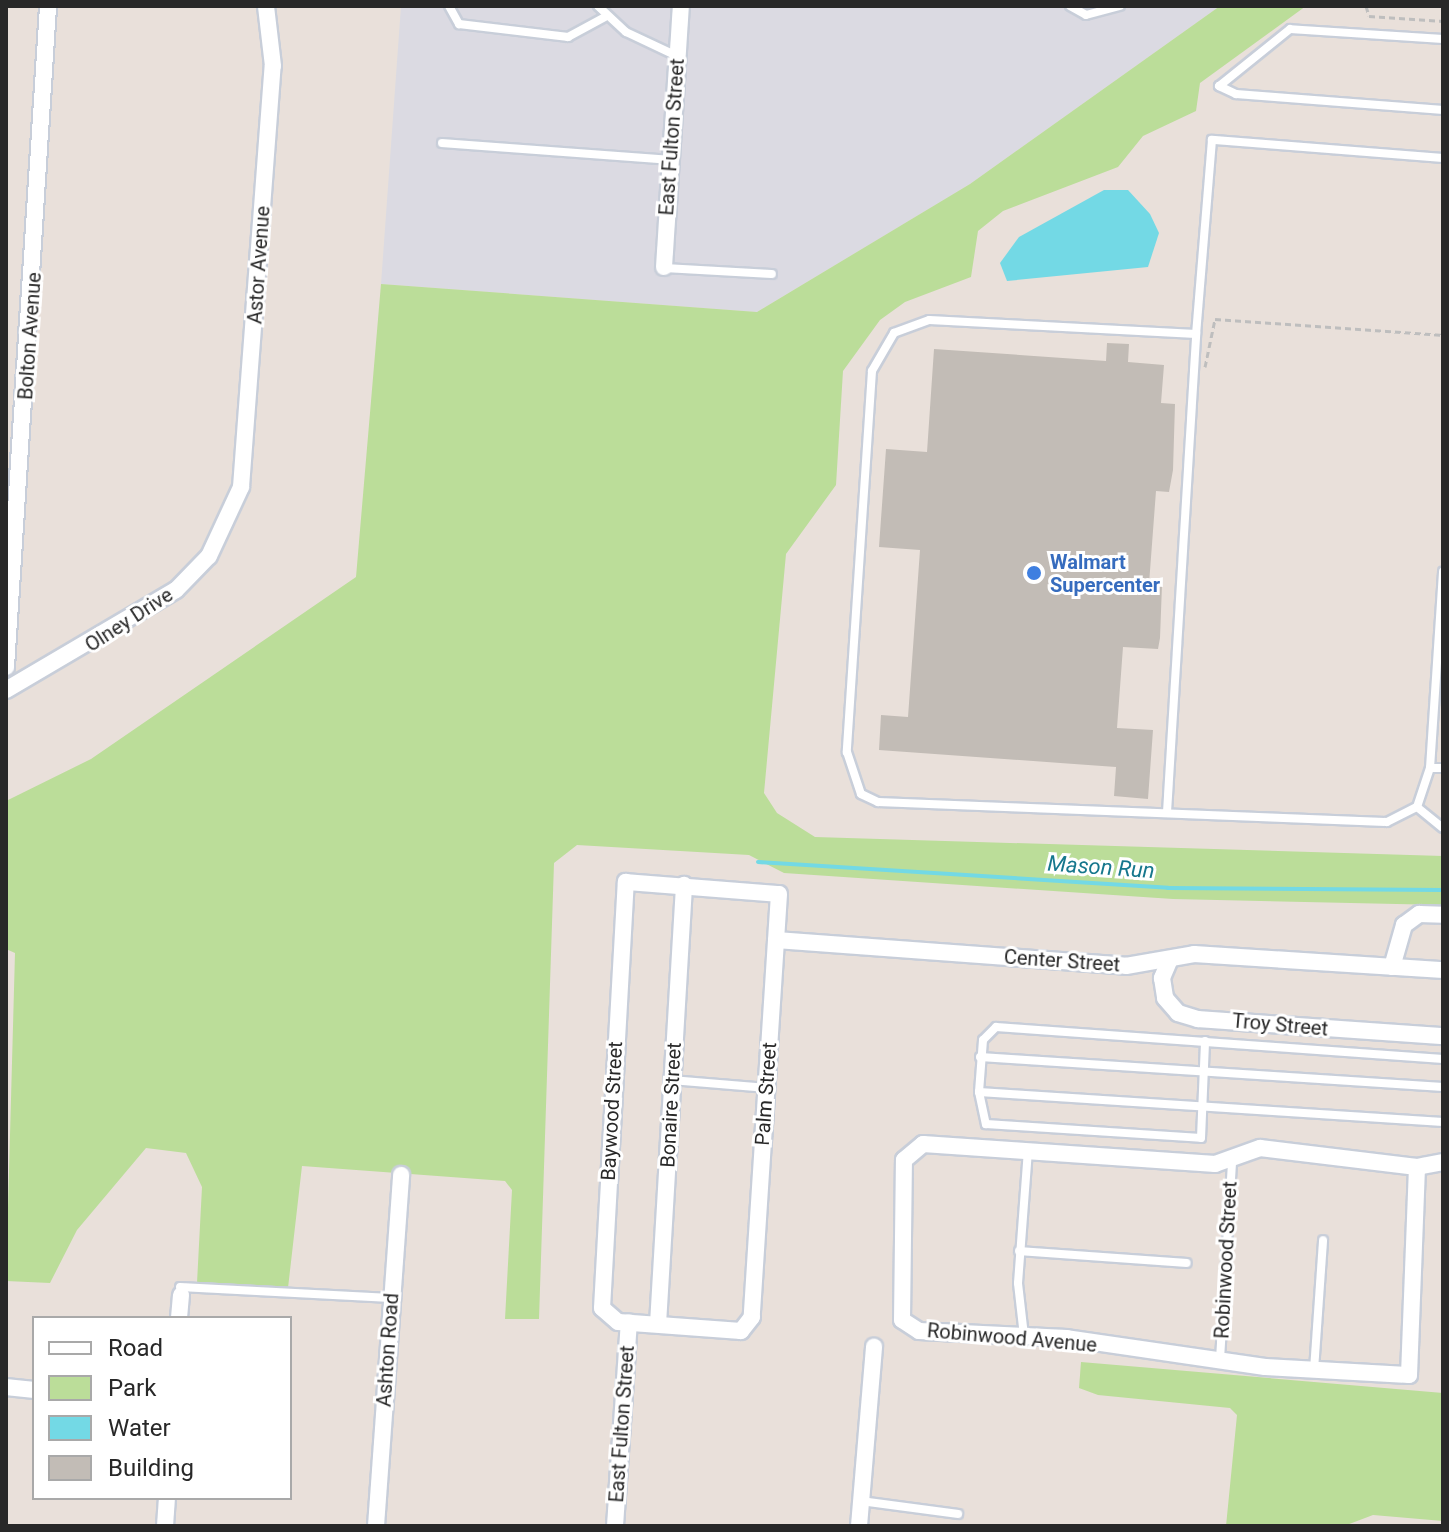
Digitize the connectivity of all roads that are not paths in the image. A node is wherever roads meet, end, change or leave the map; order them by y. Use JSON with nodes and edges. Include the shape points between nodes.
{"nodes":[{"id":1,"x":48,"y":6,"type":"edge"},
{"id":2,"x":266,"y":6,"type":"edge"},
{"id":3,"x":449,"y":6,"type":"edge"},
{"id":4,"x":598,"y":6,"type":"edge"},
{"id":5,"x":681,"y":6,"type":"edge"},
{"id":6,"x":1070,"y":6,"type":"edge"},
{"id":7,"x":1120,"y":6,"type":"edge"},
{"id":8,"x":605,"y":17,"type":"junction"},
{"id":9,"x":1443,"y":39,"type":"edge"},
{"id":10,"x":678,"y":57,"type":"junction"},
{"id":11,"x":1443,"y":110,"type":"edge"},
{"id":12,"x":442,"y":143,"type":"dead end"},
{"id":13,"x":1443,"y":158,"type":"edge"},
{"id":14,"x":671,"y":160,"type":"junction"},
{"id":15,"x":664,"y":267,"type":"joint"},
{"id":16,"x":772,"y":274,"type":"dead end"},
{"id":17,"x":1196,"y":334,"type":"junction"},
{"id":18,"x":12,"y":494,"type":"edge"},
{"id":19,"x":227,"y":521,"type":"joint"},
{"id":20,"x":1443,"y":571,"type":"edge"},
{"id":21,"x":1441,"y":622,"type":"edge"},
{"id":22,"x":1440,"y":653,"type":"edge"},
{"id":23,"x":6,"y":667,"type":"edge"},
{"id":24,"x":6,"y":690,"type":"edge"},
{"id":25,"x":1439,"y":692,"type":"edge"},
{"id":26,"x":1430,"y":768,"type":"junction"},
{"id":27,"x":1443,"y":768,"type":"edge"},
{"id":28,"x":1417,"y":807,"type":"junction"},
{"id":29,"x":1167,"y":812,"type":"junction"},
{"id":30,"x":1443,"y":828,"type":"edge"},
{"id":31,"x":626,"y":882,"type":"joint"},
{"id":32,"x":684,"y":885,"type":"junction"},
{"id":33,"x":1443,"y":915,"type":"edge"},
{"id":34,"x":776,"y":940,"type":"junction"},
{"id":35,"x":1170,"y":959,"type":"junction"},
{"id":36,"x":1392,"y":967,"type":"junction"},
{"id":37,"x":1443,"y":970,"type":"edge"},
{"id":38,"x":1443,"y":1036,"type":"edge"},
{"id":39,"x":1205,"y":1041,"type":"junction"},
{"id":40,"x":980,"y":1057,"type":"junction"},
{"id":41,"x":1443,"y":1059,"type":"edge"},
{"id":42,"x":1204,"y":1071,"type":"junction"},
{"id":43,"x":672,"y":1080,"type":"junction"},
{"id":44,"x":1443,"y":1087,"type":"edge"},
{"id":45,"x":767,"y":1088,"type":"junction"},
{"id":46,"x":979,"y":1092,"type":"junction"},
{"id":47,"x":1202,"y":1107,"type":"junction"},
{"id":48,"x":1443,"y":1122,"type":"edge"},
{"id":49,"x":1028,"y":1150,"type":"junction"},
{"id":50,"x":1232,"y":1160,"type":"junction"},
{"id":51,"x":1443,"y":1162,"type":"edge"},
{"id":52,"x":1417,"y":1167,"type":"junction"},
{"id":53,"x":401,"y":1175,"type":"dead end"},
{"id":54,"x":1323,"y":1240,"type":"dead end"},
{"id":55,"x":1019,"y":1251,"type":"junction"},
{"id":56,"x":1187,"y":1263,"type":"dead end"},
{"id":57,"x":181,"y":1291,"type":"joint"},
{"id":58,"x":391,"y":1298,"type":"junction"},
{"id":59,"x":179,"y":1316,"type":"edge"},
{"id":60,"x":629,"y":1322,"type":"junction"},
{"id":61,"x":658,"y":1324,"type":"junction"},
{"id":62,"x":1024,"y":1337,"type":"junction"},
{"id":63,"x":874,"y":1347,"type":"dead end"},
{"id":64,"x":1220,"y":1359,"type":"junction"},
{"id":65,"x":1314,"y":1371,"type":"junction"},
{"id":66,"x":6,"y":1387,"type":"edge"},
{"id":67,"x":32,"y":1390,"type":"edge"},
{"id":68,"x":167,"y":1500,"type":"edge"},
{"id":69,"x":860,"y":1501,"type":"junction"},
{"id":70,"x":958,"y":1514,"type":"dead end"},
{"id":71,"x":165,"y":1526,"type":"edge"},
{"id":72,"x":376,"y":1526,"type":"edge"},
{"id":73,"x":615,"y":1526,"type":"edge"},
{"id":74,"x":859,"y":1526,"type":"edge"}],
"edges":[{"from":1,"to":18,"type":"street","name":"Bolton Avenue"},
{"from":2,"to":19,"type":"street","name":"Astor Avenue","via":[[273,66],[248,440]]},
{"from":3,"to":8,"type":"lane","via":[[459,24],[568,37]]},
{"from":4,"to":8,"type":"lane"},
{"from":5,"to":10,"type":"street","name":"East Fulton Street"},
{"from":6,"to":7,"type":"lane","via":[[1086,15]]},
{"from":8,"to":10,"type":"lane"},
{"from":9,"to":11,"type":"lane","via":[[1290,29],[1219,86],[1236,94]]},
{"from":10,"to":14,"type":"street","name":"East Fulton Street"},
{"from":12,"to":14,"type":"lane"},
{"from":13,"to":17,"type":"lane","via":[[1212,140]]},
{"from":14,"to":15,"type":"street","name":"East Fulton Street"},
{"from":15,"to":16,"type":"lane"},
{"from":17,"to":29,"type":"lane"},
{"from":17,"to":29,"type":"lane","via":[[929,320],[894,333],[872,371],[849,713],[852,776],[861,794],[878,802]]},
{"from":18,"to":23,"type":"street","name":"Bolton Avenue"},
{"from":19,"to":24,"type":"street","name":"Olney Drive","via":[[209,556],[176,590]]},
{"from":20,"to":21,"type":"lane"},
{"from":21,"to":22,"type":"lane"},
{"from":22,"to":25,"type":"lane"},
{"from":25,"to":26,"type":"lane"},
{"from":26,"to":27,"type":"lane"},
{"from":26,"to":28,"type":"lane"},
{"from":28,"to":29,"type":"lane","via":[[1387,822]]},
{"from":28,"to":30,"type":"lane"},
{"from":31,"to":32,"type":"street","name":"Palm Street"},
{"from":31,"to":60,"type":"street","name":"Baywood Street","via":[[601,1297],[608,1316]]},
{"from":32,"to":34,"type":"street","name":"Palm Street","via":[[779,894]]},
{"from":32,"to":43,"type":"street","name":"Bonaire Street"},
{"from":33,"to":36,"type":"street","via":[[1419,914],[1404,925]]},
{"from":34,"to":35,"type":"street","name":"Center Street","via":[[1126,966]]},
{"from":34,"to":45,"type":"street","name":"Palm Street"},
{"from":35,"to":36,"type":"street","name":"Center Street","via":[[1194,954]]},
{"from":35,"to":38,"type":"street","name":"Troy Street","via":[[1162,978],[1165,998],[1178,1013],[1198,1019]]},
{"from":36,"to":37,"type":"street","name":"Center Street"},
{"from":39,"to":40,"type":"lane","via":[[996,1027],[986,1032]]},
{"from":39,"to":41,"type":"lane"},
{"from":39,"to":42,"type":"lane"},
{"from":40,"to":42,"type":"lane"},
{"from":40,"to":46,"type":"lane"},
{"from":42,"to":44,"type":"lane"},
{"from":42,"to":47,"type":"lane"},
{"from":43,"to":45,"type":"lane"},
{"from":43,"to":61,"type":"street","name":"Bonaire Street"},
{"from":45,"to":61,"type":"street","name":"Palm Street","via":[[752,1317],[741,1331]]},
{"from":46,"to":47,"type":"lane"},
{"from":46,"to":47,"type":"lane","via":[[986,1124],[1201,1138]]},
{"from":47,"to":48,"type":"lane"},
{"from":49,"to":50,"type":"street","name":"Robinwood Avenue"},
{"from":49,"to":55,"type":"lane"},
{"from":49,"to":62,"type":"street","name":"Robinwood Avenue","via":[[912,1149],[904,1160],[900,1311],[919,1331]]},
{"from":50,"to":52,"type":"street","name":"Robinwood Avenue","via":[[1260,1148]]},
{"from":50,"to":64,"type":"lane","name":"Robinwood Street"},
{"from":51,"to":52,"type":"street","name":"Robinwood Avenue"},
{"from":52,"to":65,"type":"street","name":"Robinwood Avenue","via":[[1409,1375]]},
{"from":53,"to":58,"type":"street","name":"Ashton Road"},
{"from":54,"to":65,"type":"lane"},
{"from":55,"to":56,"type":"lane","name":"Robinwood Street"},
{"from":55,"to":62,"type":"lane"},
{"from":57,"to":58,"type":"lane"},
{"from":57,"to":59,"type":"street"},
{"from":58,"to":72,"type":"street","name":"Ashton Road"},
{"from":60,"to":61,"type":"street","name":"Palm Street"},
{"from":60,"to":73,"type":"street","name":"East Fulton Street"},
{"from":62,"to":64,"type":"street","name":"Robinwood Avenue"},
{"from":63,"to":69,"type":"street"},
{"from":64,"to":65,"type":"street","name":"Robinwood Avenue"},
{"from":66,"to":67,"type":"street"},
{"from":68,"to":71,"type":"street"},
{"from":69,"to":70,"type":"lane"},
{"from":69,"to":74,"type":"street"}]}
